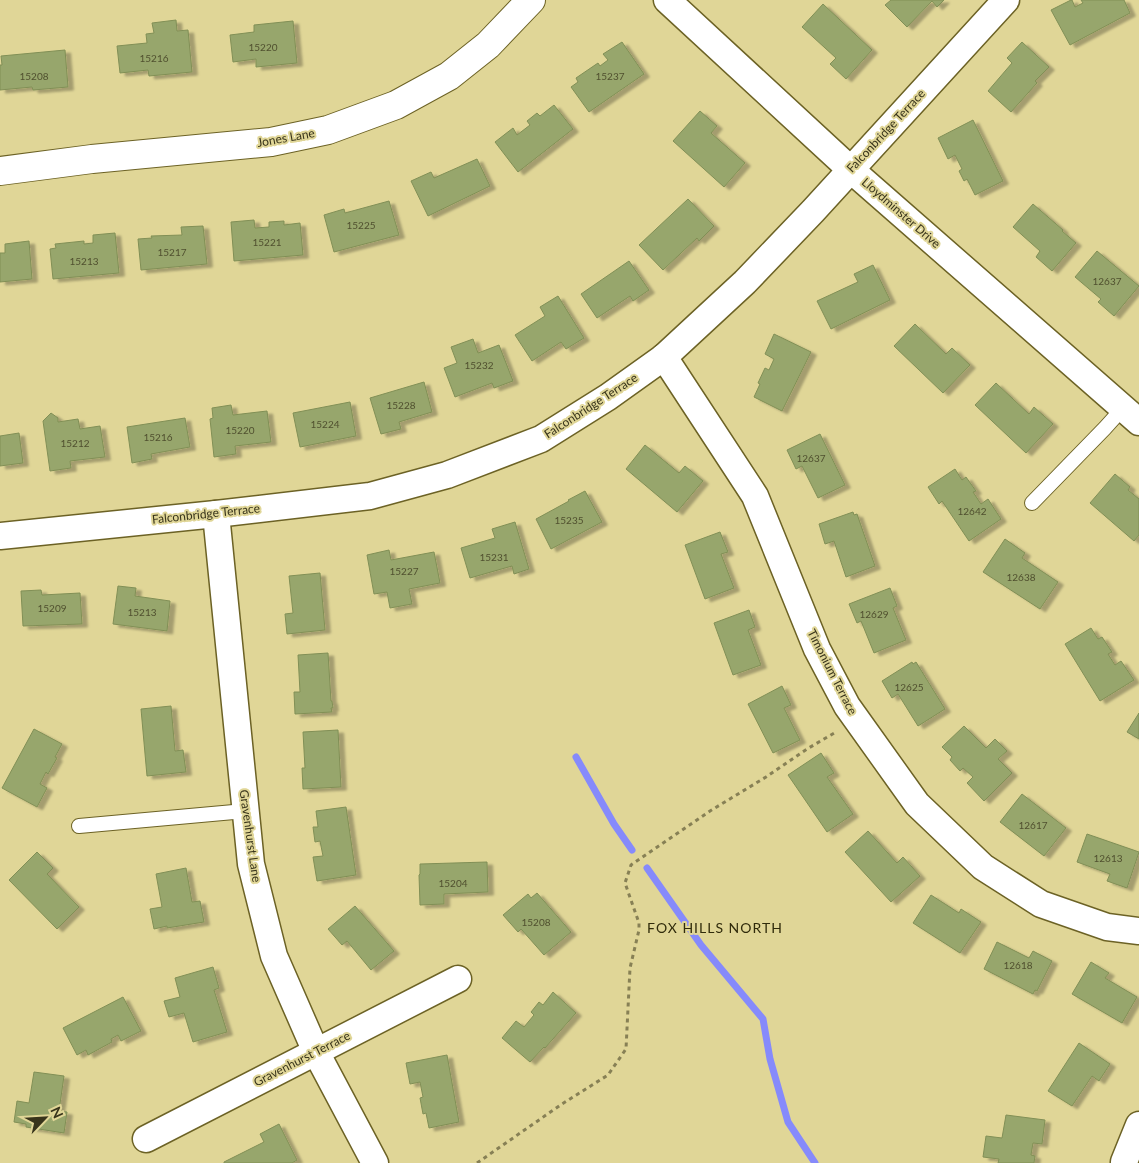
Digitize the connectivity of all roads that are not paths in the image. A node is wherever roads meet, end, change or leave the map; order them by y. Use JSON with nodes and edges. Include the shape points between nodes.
{"nodes":[{"id":1,"x":531,"y":0,"type":"edge"},
{"id":2,"x":667,"y":0,"type":"edge"},
{"id":3,"x":1006,"y":0,"type":"edge"},
{"id":4,"x":850,"y":169,"type":"junction"},
{"id":5,"x":0,"y":171,"type":"edge"},
{"id":6,"x":664,"y":357,"type":"junction"},
{"id":7,"x":1131,"y":415,"type":"edge"},
{"id":8,"x":1032,"y":503,"type":"dead end"},
{"id":9,"x":216,"y":514,"type":"junction"},
{"id":10,"x":0,"y":536,"type":"edge"},
{"id":11,"x":245,"y":811,"type":"junction"},
{"id":12,"x":80,"y":826,"type":"dead end"},
{"id":13,"x":1139,"y":931,"type":"edge"},
{"id":14,"x":458,"y":979,"type":"dead end"},
{"id":15,"x":316,"y":1052,"type":"junction"},
{"id":16,"x":1139,"y":1125,"type":"edge"},
{"id":17,"x":146,"y":1139,"type":"dead end"},
{"id":18,"x":1124,"y":1162,"type":"edge"},
{"id":19,"x":375,"y":1163,"type":"edge"}],
"edges":[{"from":1,"to":5,"type":"street","name":"Jones Lane","via":[[488,46],[449,76],[396,105],[328,130],[271,142]]},
{"from":2,"to":4,"type":"street","name":"Lloydminster Drive"},
{"from":3,"to":4,"type":"street","name":"Falconbridge Terrace"},
{"from":4,"to":6,"type":"street","name":"Falconbridge Terrace","via":[[745,282]]},
{"from":4,"to":7,"type":"street","name":"Lloydminster Drive"},
{"from":6,"to":9,"type":"street","name":"Falconbridge Terrace","via":[[540,439],[447,475],[370,496]]},
{"from":6,"to":13,"type":"street","name":"Timonium Terrace","via":[[755,496],[817,649],[847,706],[917,804],[983,866],[1041,904],[1108,927]]},
{"from":7,"to":8,"type":"lane","via":[[1105,428]]},
{"from":9,"to":10,"type":"street","name":"Falconbridge Terrace"},
{"from":9,"to":11,"type":"street","name":"Gravenhurst Lane"},
{"from":11,"to":12,"type":"lane"},
{"from":11,"to":15,"type":"street","name":"Gravenhurst Lane","via":[[252,864],[274,956]]},
{"from":14,"to":15,"type":"street","name":"Gravenhurst Terrace"},
{"from":15,"to":17,"type":"street","name":"Gravenhurst Terrace"},
{"from":15,"to":19,"type":"street","name":"Gravenhurst Lane"},
{"from":16,"to":18,"type":"street"}]}
